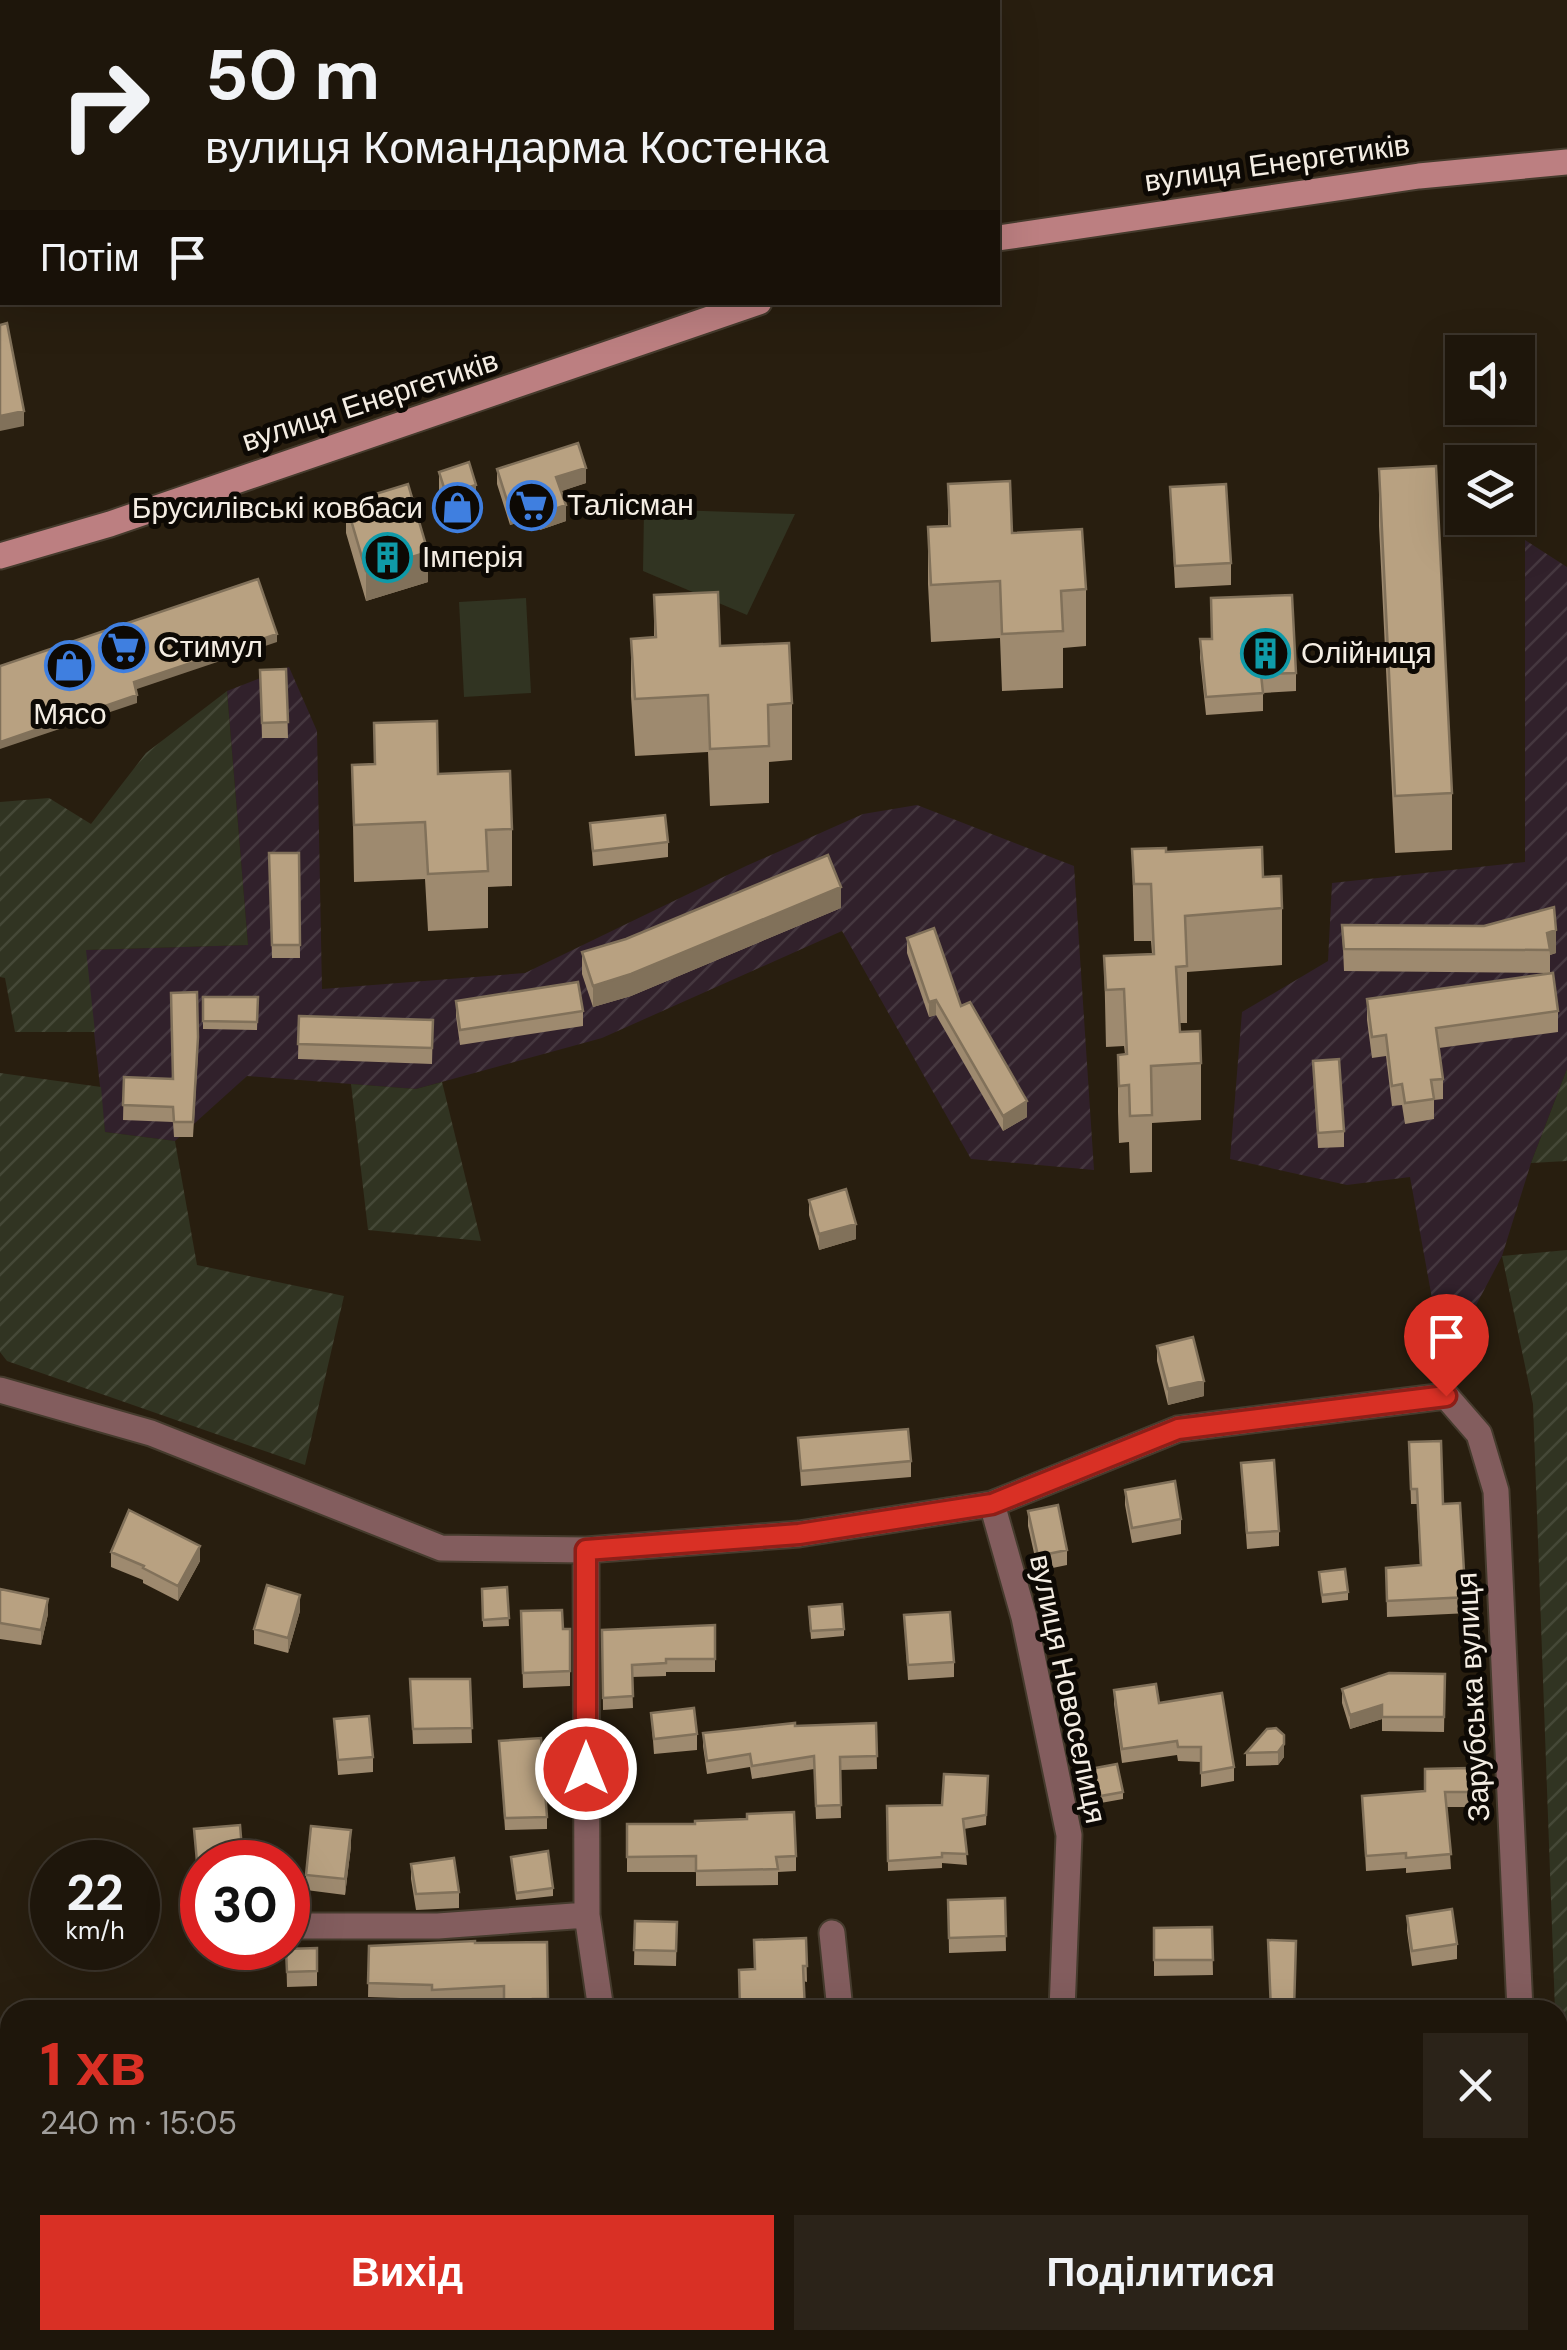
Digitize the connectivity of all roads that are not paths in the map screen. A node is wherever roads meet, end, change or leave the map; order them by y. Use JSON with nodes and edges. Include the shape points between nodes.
{"nodes":[{"id":1,"x":1567,"y":162,"type":"edge"},
{"id":2,"x":1000,"y":238,"type":"edge"},
{"id":3,"x":750,"y":305,"type":"edge"},
{"id":4,"x":0,"y":556,"type":"edge"},
{"id":5,"x":0,"y":1390,"type":"edge"},
{"id":6,"x":992,"y":1504,"type":"junction"},
{"id":7,"x":586,"y":1550,"type":"junction"},
{"id":8,"x":587,"y":1915,"type":"junction"},
{"id":9,"x":310,"y":1926,"type":"edge"},
{"id":10,"x":832,"y":1932,"type":"dead end"},
{"id":11,"x":600,"y":2000,"type":"edge"},
{"id":12,"x":839,"y":2000,"type":"edge"},
{"id":13,"x":1062,"y":2000,"type":"edge"},
{"id":14,"x":1520,"y":2000,"type":"edge"}],
"edges":[{"from":1,"to":2,"type":"main road","name":"вулиця Енергетиків","via":[[1418,176]]},
{"from":3,"to":4,"type":"main road","name":"вулиця Енергетиків"},
{"from":5,"to":7,"type":"street","via":[[151,1433],[441,1548]]},
{"from":6,"to":7,"type":"street","via":[[799,1534]]},
{"from":6,"to":13,"type":"street","name":"вулиця Новоселиця","via":[[1024,1617],[1069,1834]]},
{"from":6,"to":14,"type":"street","name":"Зарубська вулиця","via":[[1178,1429],[1446,1396],[1480,1434],[1496,1491]]},
{"from":7,"to":8,"type":"street"},
{"from":8,"to":9,"type":"street","via":[[438,1926]]},
{"from":8,"to":11,"type":"street"},
{"from":10,"to":12,"type":"street"}]}
